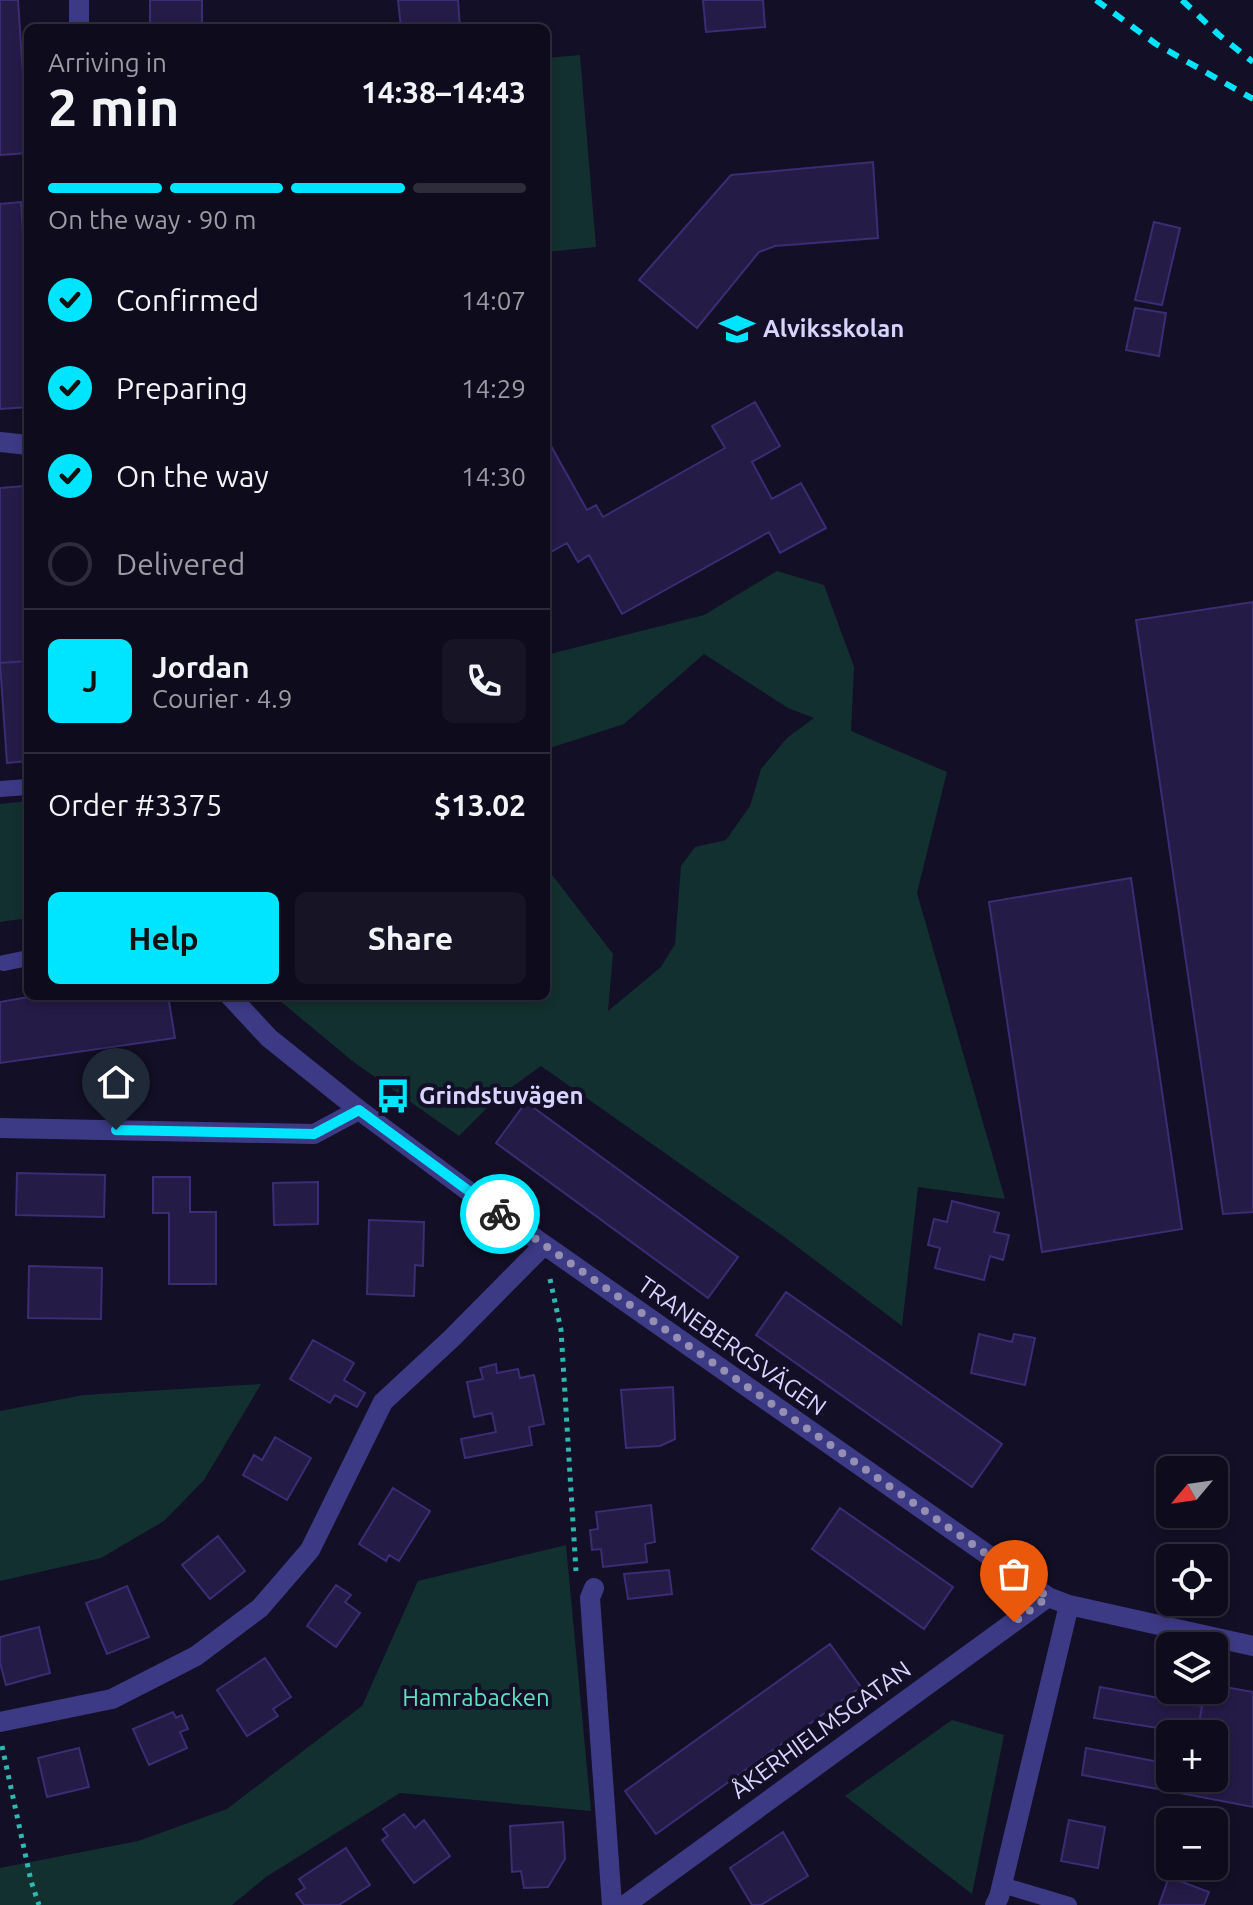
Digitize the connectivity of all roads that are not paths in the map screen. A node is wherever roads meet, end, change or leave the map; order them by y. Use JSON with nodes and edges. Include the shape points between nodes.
{"nodes":[{"id":1,"x":79,"y":0,"type":"edge"},
{"id":2,"x":79,"y":24,"type":"edge"},
{"id":3,"x":0,"y":442,"type":"edge"},
{"id":4,"x":24,"y":445,"type":"edge"},
{"id":5,"x":24,"y":787,"type":"edge"},
{"id":6,"x":0,"y":789,"type":"edge"},
{"id":7,"x":24,"y":959,"type":"edge"},
{"id":8,"x":4,"y":963,"type":"dead end"},
{"id":9,"x":234,"y":1000,"type":"edge"},
{"id":10,"x":359,"y":1110,"type":"junction"},
{"id":11,"x":0,"y":1128,"type":"edge"},
{"id":12,"x":543,"y":1246,"type":"junction"},
{"id":13,"x":585,"y":1586,"type":"road end"},
{"id":14,"x":1048,"y":1597,"type":"junction"},
{"id":15,"x":1069,"y":1605,"type":"junction"},
{"id":16,"x":1253,"y":1646,"type":"edge"},
{"id":17,"x":0,"y":1722,"type":"edge"},
{"id":18,"x":998,"y":1895,"type":"edge"},
{"id":19,"x":612,"y":1905,"type":"edge"},
{"id":20,"x":625,"y":1905,"type":"edge"},
{"id":21,"x":1069,"y":1905,"type":"edge"}],
"edges":[{"from":1,"to":2,"type":"street"},
{"from":3,"to":4,"type":"street"},
{"from":5,"to":6,"type":"lane"},
{"from":7,"to":8,"type":"lane"},
{"from":9,"to":10,"type":"street","name":"TRANEBERGSVÄGEN","via":[[269,1038]]},
{"from":10,"to":11,"type":"street","via":[[314,1134]]},
{"from":10,"to":12,"type":"street","name":"TRANEBERGSVÄGEN"},
{"from":12,"to":14,"type":"street","name":"TRANEBERGSVÄGEN"},
{"from":12,"to":17,"type":"street","via":[[383,1402],[310,1550],[260,1608],[196,1656],[112,1699]]},
{"from":13,"to":19,"type":"street"},
{"from":14,"to":15,"type":"street","name":"TRANEBERGSVÄGEN"},
{"from":14,"to":20,"type":"street","name":"ÅKERHIELMSGATAN"},
{"from":15,"to":16,"type":"street","name":"TRANEBERGSVÄGEN"},
{"from":15,"to":18,"type":"street"},
{"from":18,"to":21,"type":"lane"}]}
